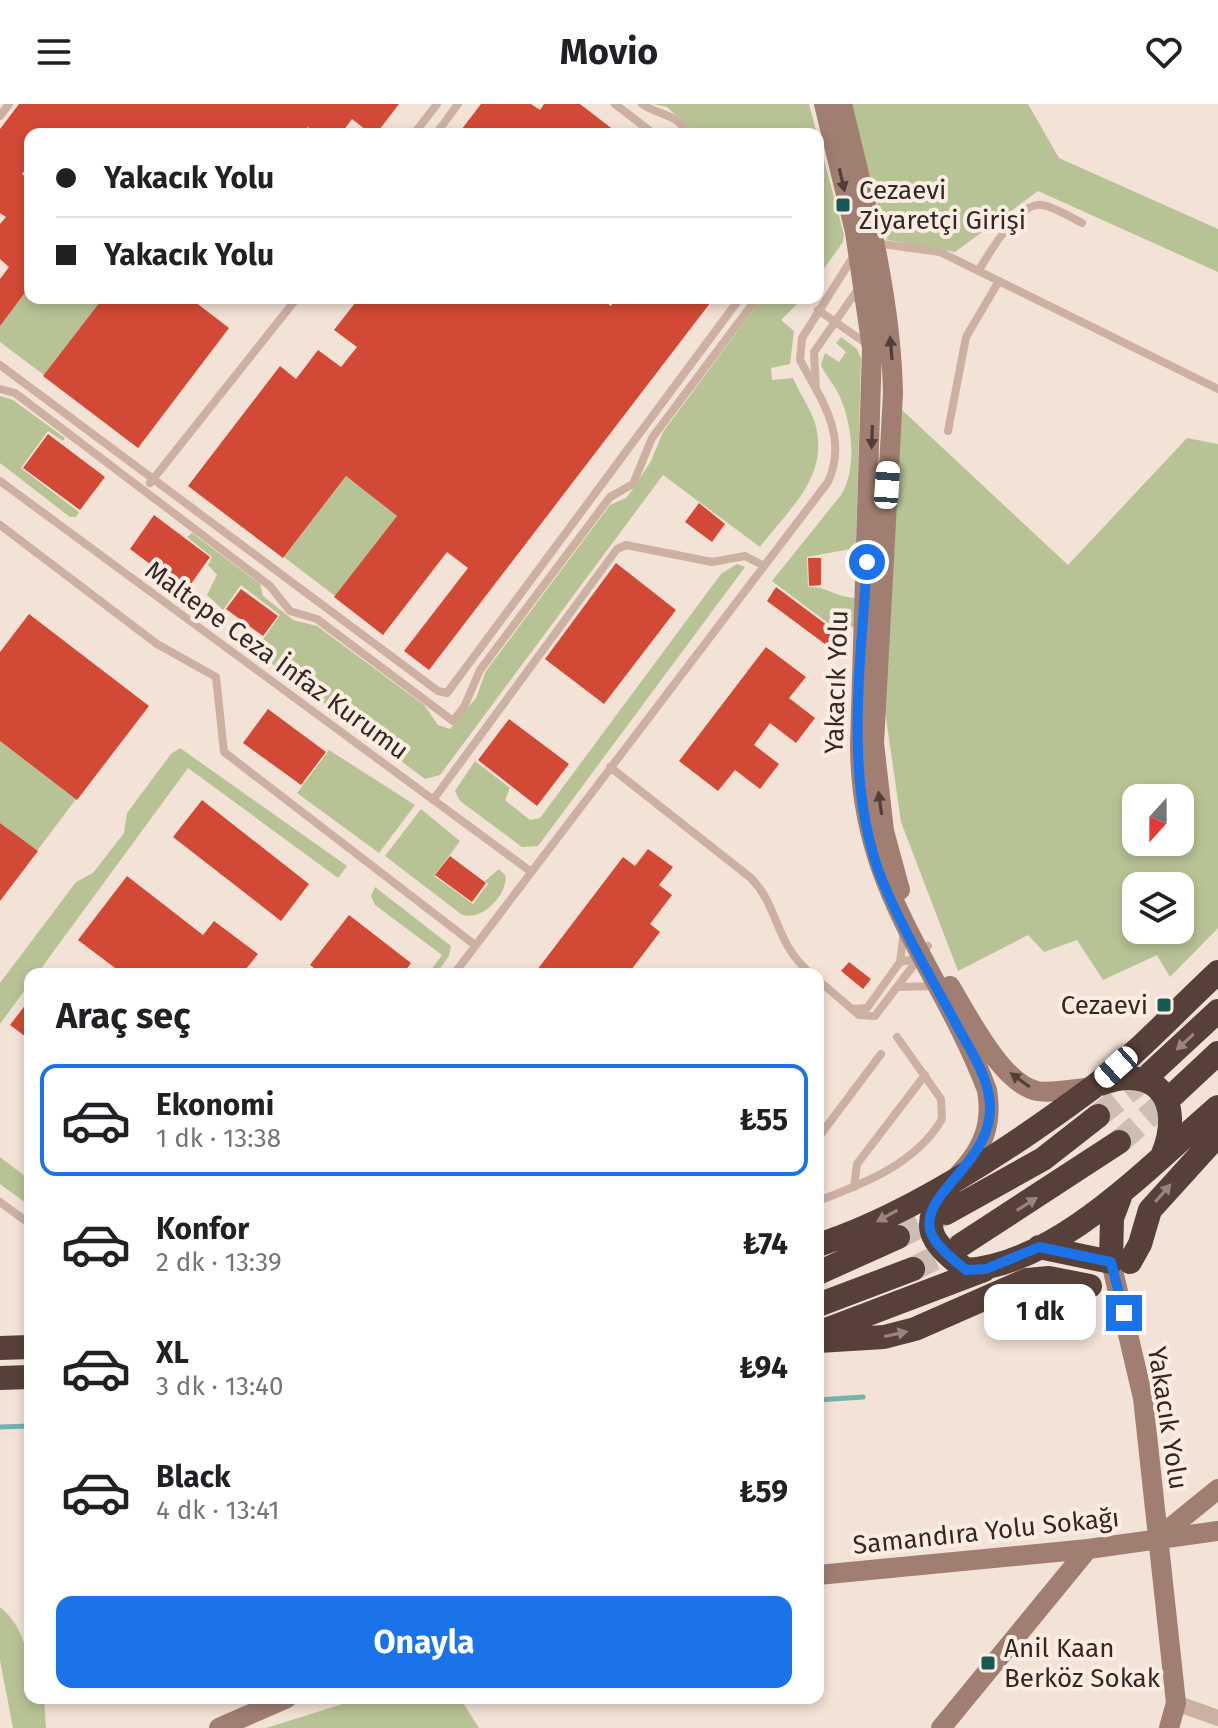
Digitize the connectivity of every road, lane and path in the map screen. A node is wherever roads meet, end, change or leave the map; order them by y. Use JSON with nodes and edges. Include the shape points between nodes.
{"nodes":[{"id":1,"x":9,"y":104,"type":"edge"},
{"id":2,"x":437,"y":104,"type":"edge"},
{"id":3,"x":458,"y":104,"type":"edge"},
{"id":4,"x":615,"y":104,"type":"edge"},
{"id":5,"x":642,"y":104,"type":"edge"},
{"id":6,"x":824,"y":104,"type":"edge"},
{"id":7,"x":842,"y":104,"type":"edge"},
{"id":8,"x":0,"y":116,"type":"edge"},
{"id":9,"x":419,"y":128,"type":"edge"},
{"id":10,"x":440,"y":128,"type":"edge"},
{"id":11,"x":646,"y":128,"type":"edge"},
{"id":12,"x":684,"y":128,"type":"edge"},
{"id":13,"x":1082,"y":223,"type":"dead end"},
{"id":14,"x":870,"y":251,"type":"junction"},
{"id":15,"x":979,"y":270,"type":"junction"},
{"id":16,"x":999,"y":281,"type":"junction"},
{"id":17,"x":864,"y":284,"type":"junction"},
{"id":18,"x":824,"y":303,"type":"edge"},
{"id":19,"x":292,"y":304,"type":"edge"},
{"id":20,"x":736,"y":304,"type":"edge"},
{"id":21,"x":752,"y":304,"type":"edge"},
{"id":22,"x":823,"y":304,"type":"edge"},
{"id":23,"x":818,"y":310,"type":"junction"},
{"id":24,"x":834,"y":321,"type":"junction"},
{"id":25,"x":872,"y":348,"type":"junction"},
{"id":26,"x":0,"y":365,"type":"edge"},
{"id":27,"x":0,"y":389,"type":"edge"},
{"id":28,"x":816,"y":389,"type":"junction"},
{"id":29,"x":1218,"y":389,"type":"edge"},
{"id":30,"x":948,"y":431,"type":"dead end"},
{"id":31,"x":152,"y":480,"type":"junction"},
{"id":32,"x":0,"y":481,"type":"edge"},
{"id":33,"x":144,"y":490,"type":"junction"},
{"id":34,"x":0,"y":525,"type":"edge"},
{"id":35,"x":764,"y":566,"type":"junction"},
{"id":36,"x":610,"y":767,"type":"junction"},
{"id":37,"x":433,"y":800,"type":"junction"},
{"id":38,"x":530,"y":871,"type":"junction"},
{"id":39,"x":475,"y":945,"type":"junction"},
{"id":40,"x":921,"y":957,"type":"junction"},
{"id":41,"x":458,"y":968,"type":"edge"},
{"id":42,"x":805,"y":968,"type":"edge"},
{"id":43,"x":1218,"y":972,"type":"edge"},
{"id":44,"x":824,"y":985,"type":"edge"},
{"id":45,"x":936,"y":986,"type":"junction"},
{"id":46,"x":898,"y":987,"type":"junction"},
{"id":47,"x":852,"y":1009,"type":"junction"},
{"id":48,"x":1218,"y":1011,"type":"edge"},
{"id":49,"x":897,"y":1037,"type":"dead end"},
{"id":50,"x":1218,"y":1053,"type":"edge"},
{"id":51,"x":881,"y":1054,"type":"dead end"},
{"id":52,"x":1151,"y":1073,"type":"tunnel mouth"},
{"id":53,"x":925,"y":1075,"type":"junction"},
{"id":54,"x":1094,"y":1087,"type":"junction"},
{"id":55,"x":1172,"y":1096,"type":"tunnel mouth"},
{"id":56,"x":1218,"y":1107,"type":"edge"},
{"id":57,"x":1098,"y":1116,"type":"tunnel mouth"},
{"id":58,"x":824,"y":1130,"type":"edge"},
{"id":59,"x":1218,"y":1135,"type":"edge"},
{"id":60,"x":1119,"y":1142,"type":"tunnel mouth"},
{"id":61,"x":1163,"y":1154,"type":"junction"},
{"id":62,"x":954,"y":1180,"type":"junction"},
{"id":63,"x":854,"y":1187,"type":"junction"},
{"id":64,"x":1120,"y":1197,"type":"junction"},
{"id":65,"x":824,"y":1199,"type":"edge"},
{"id":66,"x":0,"y":1202,"type":"edge"},
{"id":67,"x":946,"y":1213,"type":"tunnel mouth"},
{"id":68,"x":24,"y":1220,"type":"edge"},
{"id":69,"x":898,"y":1237,"type":"tunnel mouth"},
{"id":70,"x":824,"y":1243,"type":"edge"},
{"id":71,"x":961,"y":1245,"type":"tunnel mouth"},
{"id":72,"x":1039,"y":1247,"type":"junction"},
{"id":73,"x":1120,"y":1262,"type":"junction"},
{"id":74,"x":913,"y":1269,"type":"tunnel mouth"},
{"id":75,"x":986,"y":1269,"type":"junction"},
{"id":76,"x":824,"y":1270,"type":"edge"},
{"id":77,"x":1090,"y":1286,"type":"dead end"},
{"id":78,"x":824,"y":1303,"type":"edge"},
{"id":79,"x":824,"y":1331,"type":"edge"},
{"id":80,"x":824,"y":1341,"type":"edge"},
{"id":81,"x":24,"y":1347,"type":"edge"},
{"id":82,"x":0,"y":1348,"type":"edge"},
{"id":83,"x":24,"y":1377,"type":"edge"},
{"id":84,"x":0,"y":1378,"type":"edge"},
{"id":85,"x":1218,"y":1489,"type":"edge"},
{"id":86,"x":1218,"y":1531,"type":"edge"},
{"id":87,"x":1159,"y":1537,"type":"junction"},
{"id":88,"x":1088,"y":1549,"type":"junction"},
{"id":89,"x":824,"y":1574,"type":"edge"},
{"id":90,"x":1176,"y":1703,"type":"junction"},
{"id":91,"x":273,"y":1704,"type":"edge"},
{"id":92,"x":1218,"y":1718,"type":"edge"},
{"id":93,"x":219,"y":1728,"type":"edge"},
{"id":94,"x":941,"y":1728,"type":"edge"},
{"id":95,"x":1169,"y":1728,"type":"edge"}],
"edges":[{"from":1,"to":8,"type":"lane"},
{"from":2,"to":9,"type":"lane"},
{"from":3,"to":10,"type":"lane"},
{"from":4,"to":11,"type":"lane"},
{"from":5,"to":12,"type":"lane","via":[[666,112]]},
{"from":6,"to":14,"type":"main road","name":"Yakacık Yolu","one_way":true},
{"from":7,"to":14,"type":"main road","name":"Yakacık Yolu"},
{"from":13,"to":15,"type":"lane","via":[[1044,205],[1029,207]]},
{"from":14,"to":15,"type":"lane","via":[[940,252]]},
{"from":14,"to":17,"type":"main road","name":"Yakacık Yolu"},
{"from":14,"to":18,"type":"lane"},
{"from":40,"to":14,"type":"main road","name":"Yakacık Yolu","one_way":true,"via":[[883,821],[874,743],[893,393],[888,317]]},
{"from":15,"to":16,"type":"lane"},
{"from":16,"to":29,"type":"lane"},
{"from":16,"to":30,"type":"lane","via":[[966,337]]},
{"from":17,"to":24,"type":"lane"},
{"from":17,"to":25,"type":"main road","name":"Yakacık Yolu"},
{"from":19,"to":31,"type":"lane"},
{"from":20,"to":31,"type":"lane","via":[[447,693]]},
{"from":21,"to":33,"type":"lane","via":[[652,438],[633,484],[610,497],[480,670],[453,721],[317,619],[290,611],[270,586]]},
{"from":22,"to":23,"type":"lane"},
{"from":23,"to":24,"type":"lane"},
{"from":23,"to":28,"type":"lane","via":[[800,348],[800,360]]},
{"from":24,"to":25,"type":"lane"},
{"from":24,"to":28,"type":"lane","via":[[814,352]]},
{"from":25,"to":40,"type":"main road","name":"Yakacık Yolu","one_way":true,"via":[[860,767],[869,837],[881,878]]},
{"from":26,"to":31,"type":"lane"},
{"from":27,"to":33,"type":"lane","via":[[15,393]]},
{"from":28,"to":35,"type":"lane","via":[[834,432],[833,471]]},
{"from":31,"to":33,"type":"lane"},
{"from":32,"to":37,"type":"lane","name":"Maltepe Ceza İnfaz Kurumu"},
{"from":34,"to":39,"type":"lane","via":[[157,644],[216,677],[224,752]]},
{"from":35,"to":36,"type":"lane"},
{"from":35,"to":37,"type":"lane","via":[[740,555],[712,562],[626,545],[617,549]]},
{"from":36,"to":38,"type":"lane"},
{"from":36,"to":42,"type":"lane","via":[[751,878],[767,900],[783,944]]},
{"from":37,"to":38,"type":"lane","name":"Maltepe Ceza İnfaz Kurumu"},
{"from":38,"to":39,"type":"lane"},
{"from":39,"to":41,"type":"lane"},
{"from":40,"to":45,"type":"main road","name":"Yakacık Yolu"},
{"from":40,"to":46,"type":"lane"},
{"from":40,"to":47,"type":"lane","via":[[867,1008]]},
{"from":54,"to":40,"type":"main road","name":"Yakacık Yolu","one_way":true,"via":[[1036,1091],[1013,1077]]},
{"from":43,"to":54,"type":"highway"},
{"from":44,"to":47,"type":"lane"},
{"from":45,"to":46,"type":"lane"},
{"from":45,"to":62,"type":"main road","name":"Yakacık Yolu","via":[[977,1063],[990,1108],[986,1134]]},
{"from":46,"to":47,"type":"lane","via":[[875,1016]]},
{"from":48,"to":52,"type":"highway","one_way":true},
{"from":49,"to":53,"type":"lane"},
{"from":50,"to":55,"type":"highway"},
{"from":51,"to":58,"type":"lane"},
{"from":53,"to":63,"type":"lane","via":[[857,1164]]},
{"from":53,"to":63,"type":"lane","via":[[943,1104],[940,1123],[907,1156]]},
{"from":54,"to":61,"type":"highway","via":[[1135,1077],[1158,1089],[1172,1109],[1172,1132]]},
{"from":54,"to":62,"type":"highway"},
{"from":56,"to":61,"type":"highway"},
{"from":57,"to":67,"type":"highway","via":[[1043,1159]]},
{"from":73,"to":59,"type":"highway","one_way":true,"via":[[1140,1244],[1150,1210]]},
{"from":71,"to":60,"type":"highway","one_way":true},
{"from":61,"to":64,"type":"highway"},
{"from":62,"to":70,"type":"highway","one_way":true,"via":[[858,1232]]},
{"from":62,"to":75,"type":"highway","via":[[931,1210],[930,1231],[966,1270]]},
{"from":63,"to":65,"type":"lane"},
{"from":64,"to":72,"type":"highway"},
{"from":64,"to":73,"type":"highway","via":[[1112,1218]]},
{"from":66,"to":68,"type":"lane"},
{"from":69,"to":76,"type":"highway"},
{"from":72,"to":73,"type":"highway"},
{"from":72,"to":75,"type":"highway"},
{"from":73,"to":87,"type":"main road","name":"Yakacık Yolu"},
{"from":74,"to":78,"type":"highway"},
{"from":75,"to":79,"type":"highway"},
{"from":80,"to":77,"type":"highway","one_way":true,"via":[[884,1337],[915,1329],[1027,1280],[1049,1278]]},
{"from":81,"to":82,"type":"highway"},
{"from":83,"to":84,"type":"highway"},
{"from":85,"to":87,"type":"main road"},
{"from":86,"to":87,"type":"main road","name":"Samandıra Yolu Sokağı"},
{"from":87,"to":88,"type":"main road","name":"Samandıra Yolu Sokağı"},
{"from":87,"to":90,"type":"main road","name":"Yakacık Yolu"},
{"from":88,"to":89,"type":"main road","name":"Samandıra Yolu Sokağı"},
{"from":88,"to":94,"type":"main road"},
{"from":90,"to":92,"type":"street"},
{"from":90,"to":95,"type":"main road"},
{"from":91,"to":93,"type":"main road"}]}
